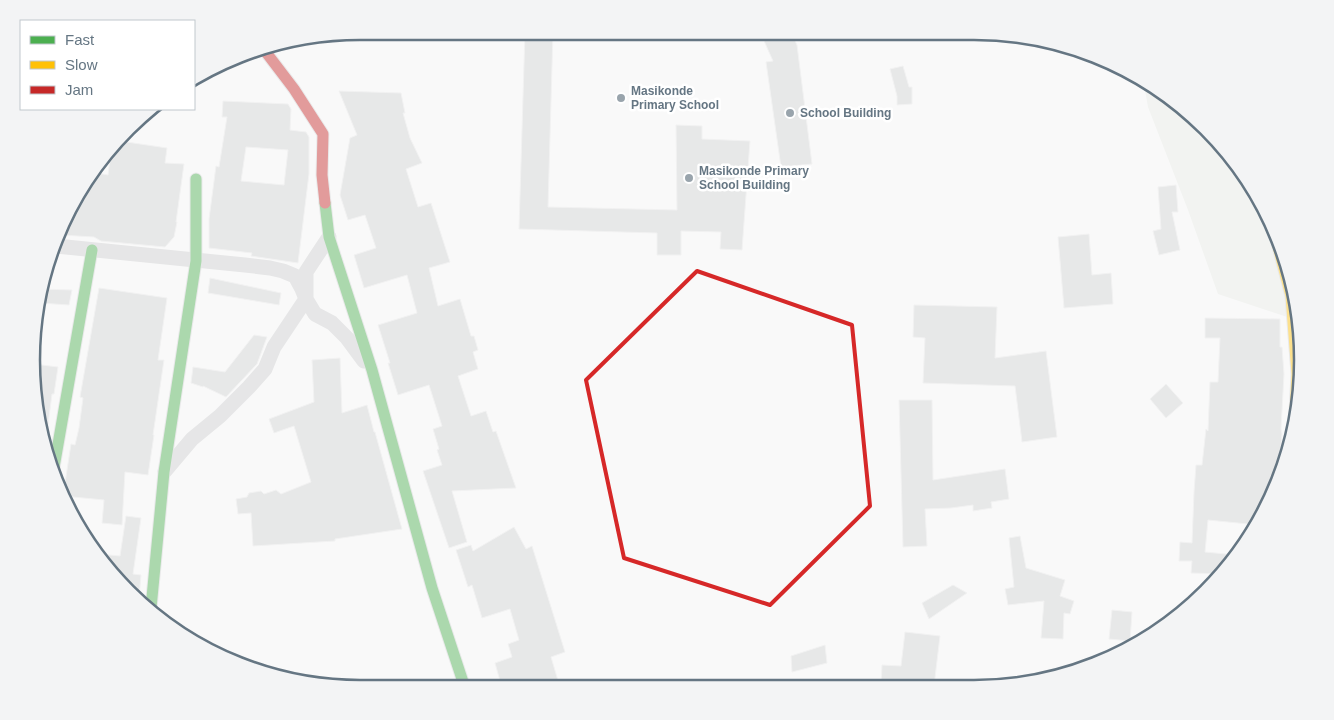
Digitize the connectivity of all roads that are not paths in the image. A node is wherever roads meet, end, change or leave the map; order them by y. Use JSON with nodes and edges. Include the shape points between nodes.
{"nodes":[{"id":1,"x":269,"y":54,"type":"edge"},
{"id":2,"x":196,"y":179,"type":"dead end"},
{"id":3,"x":329,"y":237,"type":"junction"},
{"id":4,"x":61,"y":247,"type":"edge"},
{"id":5,"x":92,"y":250,"type":"junction"},
{"id":6,"x":196,"y":261,"type":"junction"},
{"id":7,"x":306,"y":299,"type":"junction"},
{"id":8,"x":372,"y":370,"type":"junction"},
{"id":9,"x":56,"y":458,"type":"edge"},
{"id":10,"x":164,"y":472,"type":"junction"},
{"id":11,"x":151,"y":603,"type":"edge"},
{"id":12,"x":461,"y":680,"type":"edge"}],
"edges":[{"from":1,"to":3,"type":"street","via":[[323,134],[322,175]]},
{"from":2,"to":6,"type":"street"},
{"from":3,"to":7,"type":"street","via":[[306,272]]},
{"from":3,"to":8,"type":"street"},
{"from":4,"to":5,"type":"street"},
{"from":5,"to":6,"type":"street"},
{"from":5,"to":9,"type":"street"},
{"from":6,"to":7,"type":"street","via":[[283,271],[295,276]]},
{"from":6,"to":10,"type":"street"},
{"from":7,"to":8,"type":"street","via":[[315,314],[332,323]]},
{"from":7,"to":10,"type":"street","via":[[274,347],[265,369]]},
{"from":8,"to":12,"type":"street","via":[[432,588]]},
{"from":10,"to":11,"type":"street"}]}
